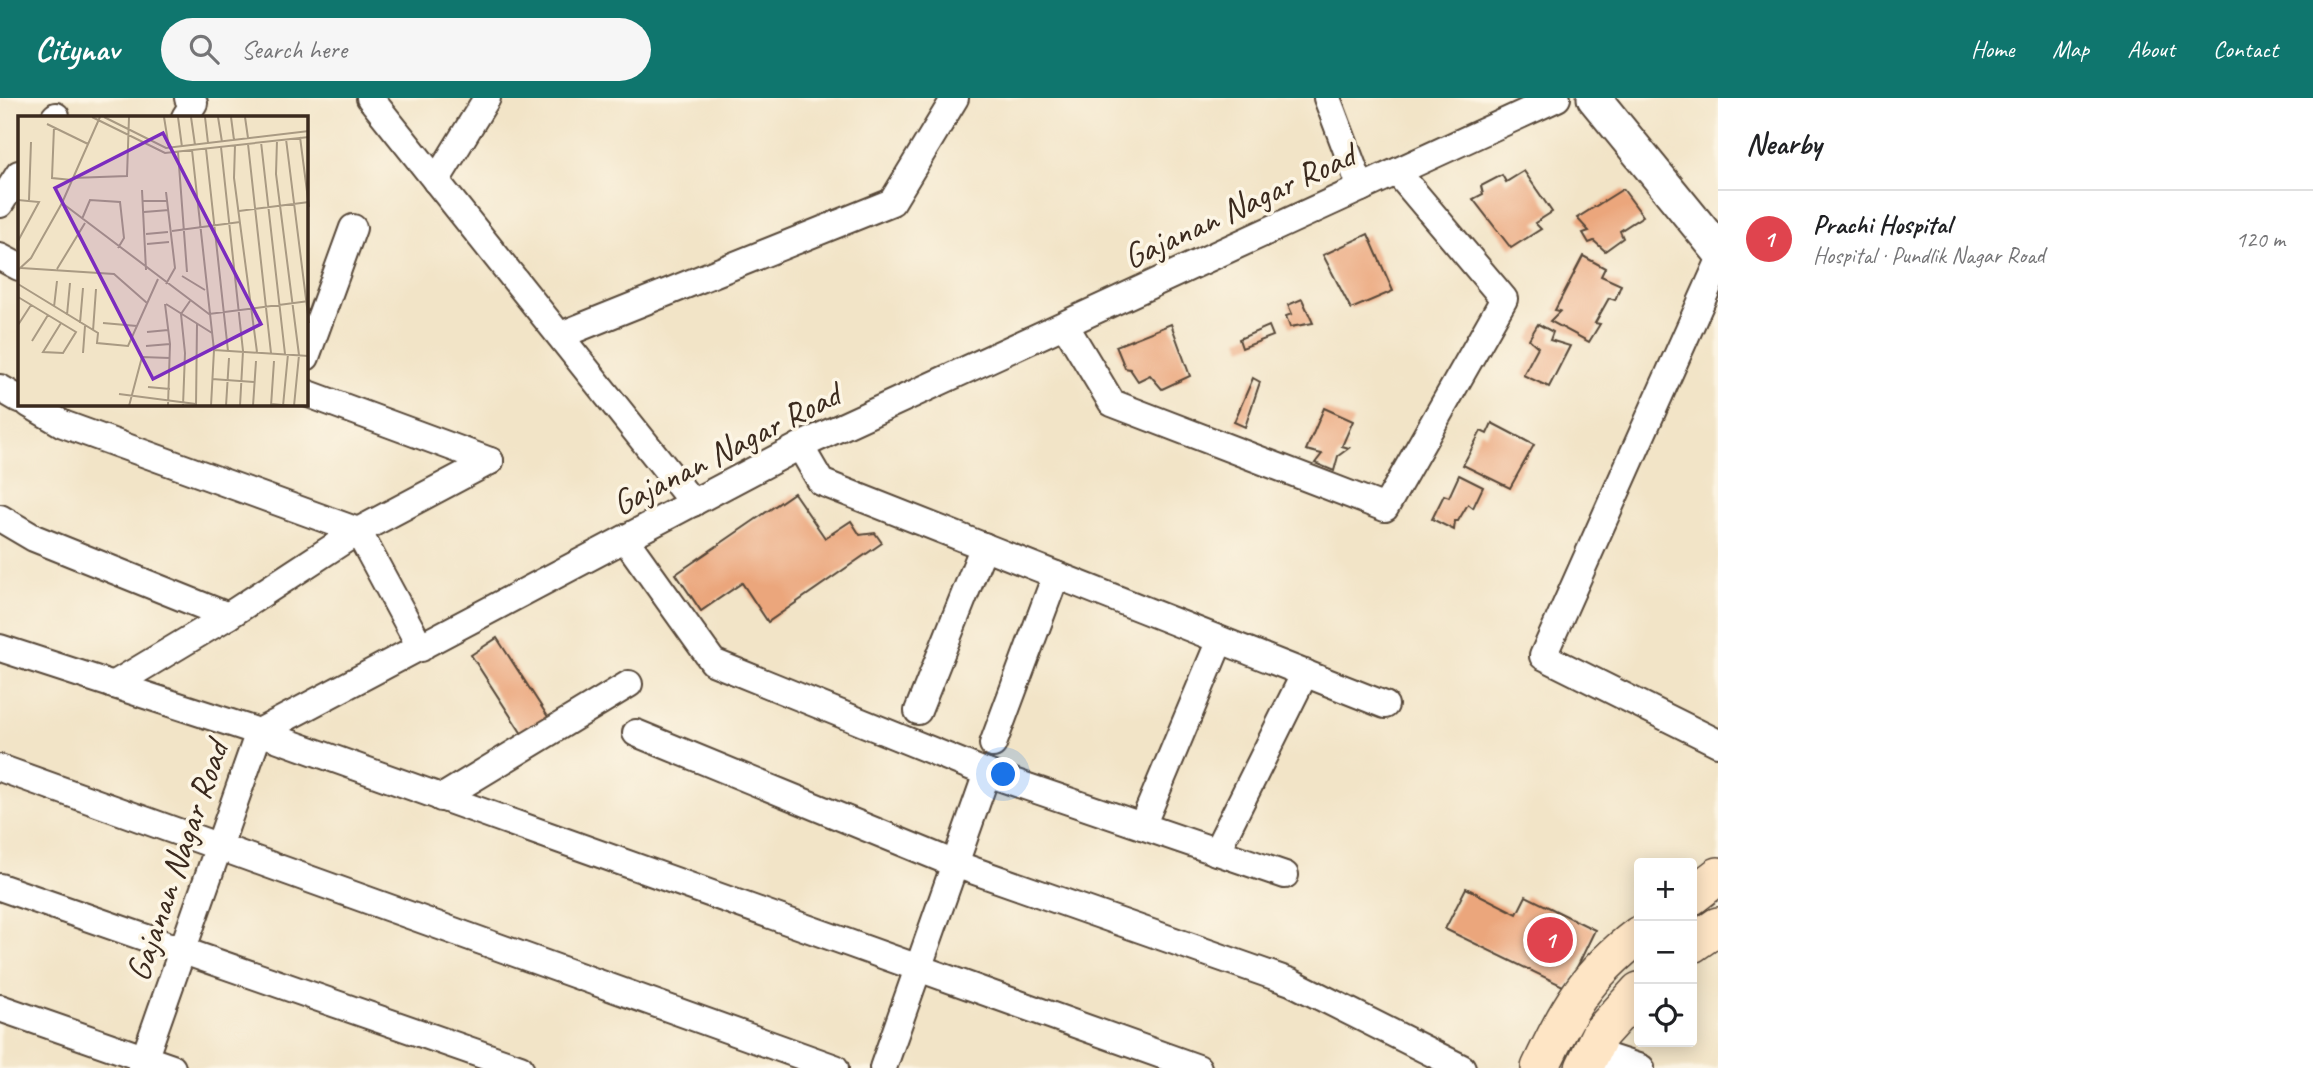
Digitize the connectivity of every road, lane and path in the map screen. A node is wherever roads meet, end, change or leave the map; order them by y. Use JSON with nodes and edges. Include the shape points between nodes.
{"nodes":[{"id":1,"x":188,"y":98,"type":"edge"},
{"id":2,"x":370,"y":98,"type":"edge"},
{"id":3,"x":487,"y":98,"type":"edge"},
{"id":4,"x":955,"y":98,"type":"edge"},
{"id":5,"x":1327,"y":98,"type":"edge"},
{"id":6,"x":1557,"y":98,"type":"edge"},
{"id":7,"x":1594,"y":98,"type":"edge"},
{"id":8,"x":186,"y":116,"type":"edge"},
{"id":9,"x":1396,"y":172,"type":"junction"},
{"id":10,"x":18,"y":176,"type":"edge"},
{"id":11,"x":436,"y":181,"type":"junction"},
{"id":12,"x":1361,"y":188,"type":"junction"},
{"id":13,"x":0,"y":204,"type":"edge"},
{"id":14,"x":353,"y":228,"type":"dead end"},
{"id":15,"x":1716,"y":246,"type":"edge"},
{"id":16,"x":0,"y":257,"type":"edge"},
{"id":17,"x":18,"y":266,"type":"edge"},
{"id":18,"x":1065,"y":325,"type":"junction"},
{"id":19,"x":561,"y":335,"type":"junction"},
{"id":20,"x":308,"y":352,"type":"edge"},
{"id":21,"x":0,"y":388,"type":"edge"},
{"id":22,"x":308,"y":394,"type":"edge"},
{"id":23,"x":18,"y":398,"type":"edge"},
{"id":24,"x":32,"y":406,"type":"edge"},
{"id":25,"x":800,"y":446,"type":"junction"},
{"id":26,"x":693,"y":503,"type":"junction"},
{"id":27,"x":0,"y":519,"type":"edge"},
{"id":28,"x":358,"y":531,"type":"junction"},
{"id":29,"x":625,"y":539,"type":"junction"},
{"id":30,"x":984,"y":546,"type":"junction"},
{"id":31,"x":1056,"y":575,"type":"junction"},
{"id":32,"x":228,"y":616,"type":"junction"},
{"id":33,"x":1220,"y":640,"type":"junction"},
{"id":34,"x":0,"y":648,"type":"edge"},
{"id":35,"x":421,"y":648,"type":"junction"},
{"id":36,"x":1305,"y":673,"type":"junction"},
{"id":37,"x":629,"y":684,"type":"dead end"},
{"id":38,"x":113,"y":685,"type":"junction"},
{"id":39,"x":1385,"y":705,"type":"dead end"},
{"id":40,"x":918,"y":711,"type":"dead end"},
{"id":41,"x":259,"y":732,"type":"junction"},
{"id":42,"x":636,"y":733,"type":"dead end"},
{"id":43,"x":1718,"y":743,"type":"edge"},
{"id":44,"x":993,"y":744,"type":"dead end"},
{"id":45,"x":0,"y":768,"type":"edge"},
{"id":46,"x":987,"y":773,"type":"junction"},
{"id":47,"x":441,"y":798,"type":"junction"},
{"id":48,"x":1142,"y":826,"type":"junction"},
{"id":49,"x":219,"y":847,"type":"junction"},
{"id":50,"x":1216,"y":852,"type":"junction"},
{"id":51,"x":955,"y":864,"type":"junction"},
{"id":52,"x":1284,"y":875,"type":"dead end"},
{"id":53,"x":1718,"y":876,"type":"edge"},
{"id":54,"x":0,"y":887,"type":"edge"},
{"id":55,"x":1697,"y":892,"type":"edge"},
{"id":56,"x":1718,"y":926,"type":"edge"},
{"id":57,"x":1634,"y":939,"type":"edge"},
{"id":58,"x":1697,"y":941,"type":"edge"},
{"id":59,"x":183,"y":949,"type":"junction"},
{"id":60,"x":918,"y":968,"type":"junction"},
{"id":61,"x":1634,"y":997,"type":"edge"},
{"id":62,"x":0,"y":1008,"type":"edge"},
{"id":63,"x":1588,"y":1060,"type":"edge"},
{"id":64,"x":143,"y":1063,"type":"edge"},
{"id":65,"x":172,"y":1068,"type":"edge"},
{"id":66,"x":520,"y":1068,"type":"edge"},
{"id":67,"x":835,"y":1068,"type":"edge"},
{"id":68,"x":883,"y":1068,"type":"edge"},
{"id":69,"x":1198,"y":1068,"type":"edge"},
{"id":70,"x":1462,"y":1068,"type":"edge"},
{"id":71,"x":1540,"y":1068,"type":"edge"},
{"id":72,"x":1641,"y":1068,"type":"edge"}],
"edges":[{"from":1,"to":8,"type":"street","via":[[194,103]]},
{"from":2,"to":11,"type":"street"},
{"from":3,"to":11,"type":"street"},
{"from":4,"to":19,"type":"street","via":[[891,202]]},
{"from":5,"to":12,"type":"street"},
{"from":6,"to":9,"type":"street","name":"Gajanan Nagar Road"},
{"from":7,"to":15,"type":"street"},
{"from":9,"to":12,"type":"street","name":"Gajanan Nagar Road"},
{"from":9,"to":18,"type":"street","via":[[1504,299],[1385,508],[1112,403]]},
{"from":10,"to":13,"type":"street"},
{"from":11,"to":19,"type":"street"},
{"from":12,"to":18,"type":"street","name":"Gajanan Nagar Road"},
{"from":14,"to":20,"type":"street"},
{"from":15,"to":43,"type":"street","via":[[1543,656]]},
{"from":16,"to":17,"type":"street"},
{"from":18,"to":25,"type":"street","name":"Gajanan Nagar Road"},
{"from":19,"to":26,"type":"street"},
{"from":21,"to":23,"type":"street"},
{"from":22,"to":28,"type":"street","via":[[490,461]]},
{"from":24,"to":28,"type":"street","via":[[63,424]]},
{"from":25,"to":26,"type":"street","name":"Gajanan Nagar Road"},
{"from":25,"to":30,"type":"street","via":[[821,482]]},
{"from":26,"to":29,"type":"street","name":"Gajanan Nagar Road"},
{"from":27,"to":32,"type":"street","via":[[34,538]]},
{"from":28,"to":32,"type":"street"},
{"from":28,"to":35,"type":"street"},
{"from":29,"to":35,"type":"street","name":"Gajanan Nagar Road"},
{"from":29,"to":46,"type":"street","via":[[713,662]]},
{"from":30,"to":31,"type":"street"},
{"from":30,"to":40,"type":"street"},
{"from":31,"to":33,"type":"street"},
{"from":31,"to":44,"type":"street"},
{"from":32,"to":38,"type":"street"},
{"from":33,"to":36,"type":"street"},
{"from":33,"to":48,"type":"street"},
{"from":34,"to":38,"type":"street"},
{"from":35,"to":41,"type":"street","name":"Gajanan Nagar Road"},
{"from":36,"to":39,"type":"street"},
{"from":36,"to":50,"type":"street"},
{"from":37,"to":47,"type":"street"},
{"from":38,"to":41,"type":"street"},
{"from":41,"to":47,"type":"street"},
{"from":41,"to":49,"type":"street","name":"Gajanan Nagar Road"},
{"from":42,"to":51,"type":"street"},
{"from":45,"to":49,"type":"street"},
{"from":46,"to":48,"type":"street"},
{"from":46,"to":51,"type":"street"},
{"from":47,"to":60,"type":"street"},
{"from":48,"to":50,"type":"street"},
{"from":49,"to":59,"type":"street","name":"Gajanan Nagar Road"},
{"from":49,"to":67,"type":"street"},
{"from":50,"to":52,"type":"street"},
{"from":51,"to":60,"type":"street"},
{"from":51,"to":70,"type":"street","via":[[1291,982]]},
{"from":53,"to":55,"type":"main road"},
{"from":54,"to":59,"type":"street"},
{"from":56,"to":58,"type":"main road"},
{"from":57,"to":71,"type":"main road","via":[[1610,957],[1570,1005]]},
{"from":59,"to":64,"type":"street","name":"Gajanan Nagar Road"},
{"from":59,"to":66,"type":"street"},
{"from":60,"to":68,"type":"street"},
{"from":60,"to":69,"type":"street"},
{"from":61,"to":63,"type":"main road","via":[[1600,1034]]},
{"from":62,"to":64,"type":"street"},
{"from":63,"to":72,"type":"street"},
{"from":64,"to":65,"type":"street"}]}
